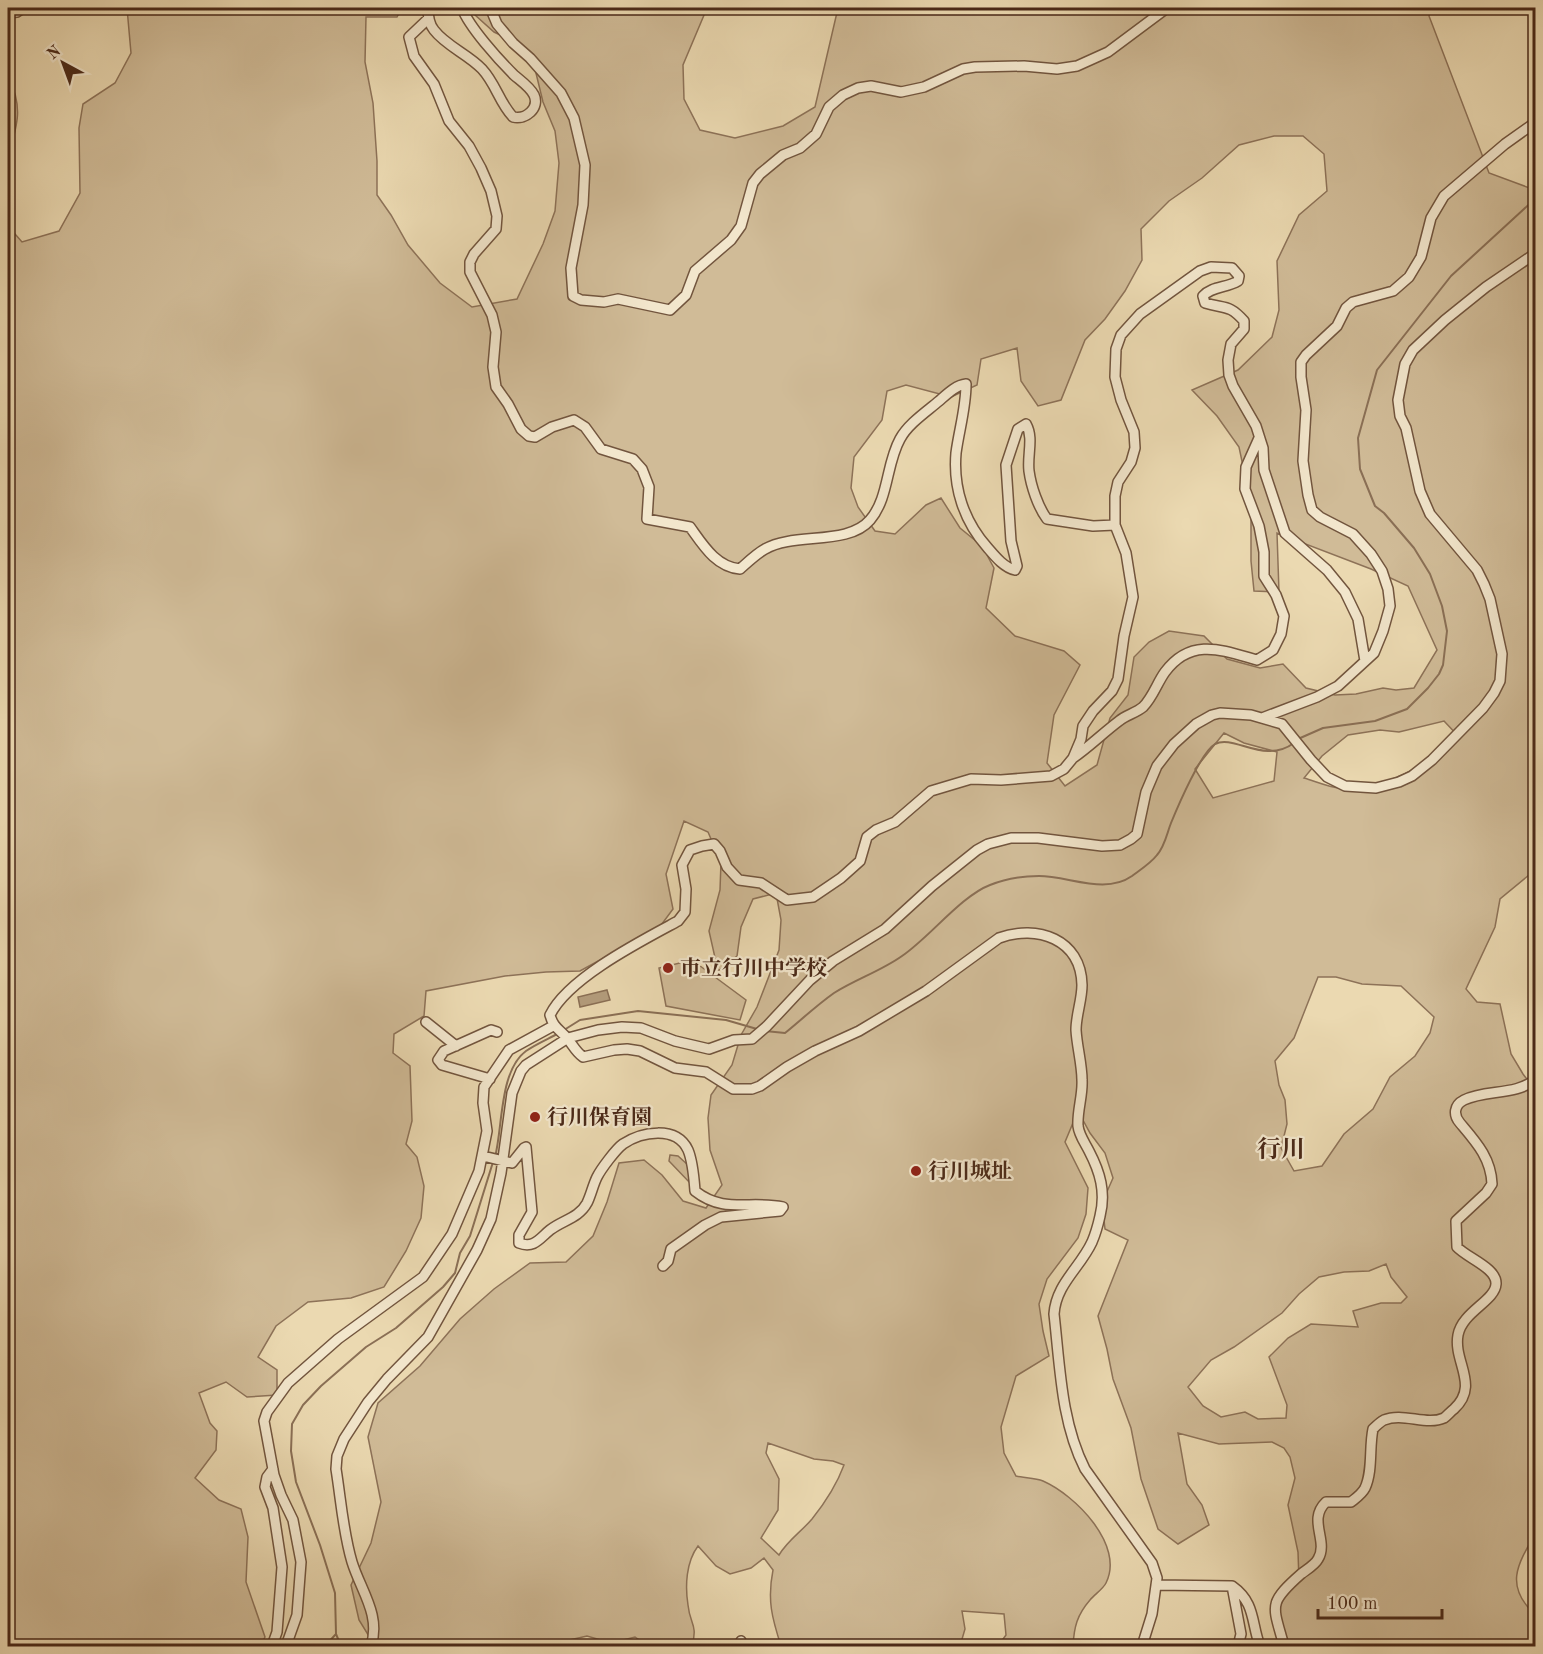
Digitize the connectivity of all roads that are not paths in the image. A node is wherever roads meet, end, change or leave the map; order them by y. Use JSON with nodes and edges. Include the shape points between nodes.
{"nodes":[{"id":1,"x":23,"y":8,"type":"edge"},
{"id":2,"x":462,"y":8,"type":"edge"},
{"id":3,"x":492,"y":8,"type":"edge"},
{"id":4,"x":1167,"y":8,"type":"edge"},
{"id":5,"x":8,"y":13,"type":"edge"},
{"id":6,"x":428,"y":13,"type":"edge"},
{"id":7,"x":1536,"y":122,"type":"edge"},
{"id":8,"x":1536,"y":253,"type":"edge"},
{"id":9,"x":1259,"y":438,"type":"junction"},
{"id":10,"x":1114,"y":525,"type":"junction"},
{"id":11,"x":1365,"y":661,"type":"junction"},
{"id":12,"x":1262,"y":718,"type":"junction"},
{"id":13,"x":1073,"y":758,"type":"junction"},
{"id":14,"x":426,"y":1022,"type":"dead end"},
{"id":15,"x":553,"y":1026,"type":"junction"},
{"id":16,"x":498,"y":1032,"type":"dead end"},
{"id":17,"x":568,"y":1038,"type":"junction"},
{"id":18,"x":456,"y":1046,"type":"junction"},
{"id":19,"x":490,"y":1079,"type":"junction"},
{"id":20,"x":1536,"y":1079,"type":"edge"},
{"id":21,"x":483,"y":1156,"type":"junction"},
{"id":22,"x":502,"y":1161,"type":"junction"},
{"id":23,"x":663,"y":1266,"type":"dead end"},
{"id":24,"x":273,"y":1469,"type":"junction"},
{"id":25,"x":1156,"y":1585,"type":"junction"},
{"id":26,"x":1232,"y":1586,"type":"junction"},
{"id":27,"x":272,"y":1647,"type":"edge"},
{"id":28,"x":286,"y":1647,"type":"edge"},
{"id":29,"x":371,"y":1647,"type":"edge"},
{"id":30,"x":1142,"y":1647,"type":"edge"},
{"id":31,"x":1238,"y":1647,"type":"edge"},
{"id":32,"x":1260,"y":1647,"type":"edge"},
{"id":33,"x":1284,"y":1647,"type":"edge"}],
"edges":[{"from":1,"to":5,"type":"street"},
{"from":2,"to":6,"type":"street","via":[[470,23],[534,94],[532,112],[513,117],[484,71],[438,35],[431,27]]},
{"from":3,"to":4,"type":"street","via":[[497,24],[561,93],[574,118],[585,165],[583,205],[571,268],[573,296],[604,302],[618,299],[670,310],[686,295],[695,271],[731,240],[741,226],[753,183],[760,174],[816,134],[829,107],[843,94],[871,86],[901,92],[975,67],[1077,66],[1108,52]]},
{"from":6,"to":10,"type":"street","via":[[409,37],[414,56],[434,84],[449,121],[469,146],[491,191],[496,229],[474,254],[470,272],[492,315],[496,332],[496,387],[529,436],[574,420],[585,427],[601,449],[633,459],[642,469],[649,487],[647,519],[690,527],[716,559],[740,569],[766,548],[859,530],[879,506],[900,439],[908,428],[960,384],[966,384],[956,455],[959,498],[977,535],[996,557],[1015,570],[1006,465],[1018,429],[1026,424],[1030,432],[1029,471],[1047,519]]},
{"from":7,"to":11,"type":"street","via":[[1444,196],[1431,218],[1421,257],[1409,277],[1393,291],[1353,302],[1337,326],[1301,362],[1306,410],[1303,461],[1312,510],[1353,534],[1382,571],[1388,590],[1383,631],[1374,653]]},
{"from":8,"to":12,"type":"street","via":[[1462,306],[1413,350],[1405,364],[1398,400],[1420,491],[1430,514],[1478,570],[1487,592],[1501,644],[1502,669],[1494,693],[1432,760],[1412,776],[1376,788],[1345,786],[1327,777],[1282,724]]},
{"from":9,"to":10,"type":"street","via":[[1229,375],[1231,344],[1244,329],[1244,321],[1226,306],[1205,303],[1203,296],[1208,290],[1232,285],[1239,276],[1232,268],[1200,270],[1140,314],[1121,335],[1116,349],[1115,377],[1134,432],[1135,448],[1118,482]]},
{"from":9,"to":11,"type":"street","via":[[1264,470],[1285,533],[1327,570],[1345,592],[1358,619]]},
{"from":9,"to":13,"type":"street","via":[[1244,478],[1259,526],[1264,576],[1284,616],[1273,650],[1257,660],[1208,648],[1183,655],[1165,672],[1142,708],[1121,719]]},
{"from":10,"to":13,"type":"street","via":[[1128,561],[1132,597],[1118,679],[1083,726]]},
{"from":11,"to":12,"type":"street","via":[[1338,686]]},
{"from":12,"to":17,"type":"street","via":[[1212,715],[1174,744],[1157,766],[1146,792],[1137,834],[1131,839],[1101,846],[1011,838],[976,850],[885,929],[833,960],[752,1039],[734,1040],[709,1049],[641,1028],[622,1027]]},
{"from":13,"to":15,"type":"street","via":[[1051,776],[971,779],[931,791],[895,822],[867,837],[860,861],[813,897],[787,900],[760,883],[739,880],[714,844],[690,850],[682,865],[685,912],[678,921],[589,974],[556,1003],[550,1015]]},
{"from":14,"to":18,"type":"street"},
{"from":15,"to":17,"type":"street"},
{"from":15,"to":19,"type":"street","via":[[509,1050]]},
{"from":16,"to":18,"type":"street","via":[[491,1030]]},
{"from":17,"to":22,"type":"street","via":[[521,1071],[512,1093]]},
{"from":17,"to":25,"type":"street","via":[[583,1057],[614,1050],[640,1051],[675,1068],[706,1072],[733,1089],[752,1089],[926,991],[999,938],[1031,932],[1063,944],[1077,959],[1082,986],[1076,1029],[1082,1081],[1078,1126],[1104,1190],[1092,1243],[1054,1303],[1063,1394],[1078,1455],[1152,1563]]},
{"from":18,"to":19,"type":"street","via":[[444,1051],[438,1060],[442,1065]]},
{"from":19,"to":21,"type":"street","via":[[483,1094],[487,1131]]},
{"from":20,"to":33,"type":"street","via":[[1509,1091],[1464,1100],[1455,1112],[1456,1119],[1488,1161],[1491,1184],[1456,1221],[1457,1247],[1486,1268],[1496,1285],[1493,1293],[1463,1321],[1458,1334],[1466,1393],[1444,1418],[1384,1420],[1373,1429],[1364,1491],[1351,1502],[1326,1502],[1319,1508],[1318,1559],[1275,1602]]},
{"from":21,"to":22,"type":"street"},
{"from":21,"to":24,"type":"street","via":[[475,1185],[452,1234],[423,1277],[330,1346],[288,1383],[267,1412],[264,1422]]},
{"from":22,"to":23,"type":"street","via":[[512,1163],[526,1148],[532,1212],[519,1235],[519,1243],[525,1245],[536,1243],[552,1229],[573,1219],[587,1203],[598,1174],[622,1144],[647,1134],[669,1133],[684,1144],[689,1152],[695,1191],[705,1199],[722,1205],[783,1207],[780,1211],[720,1217],[671,1249]]},
{"from":22,"to":29,"type":"street","via":[[491,1219],[461,1279],[428,1337],[368,1402],[337,1456],[352,1562],[374,1616]]},
{"from":24,"to":27,"type":"street","via":[[265,1487],[273,1508],[282,1568],[277,1632]]},
{"from":24,"to":28,"type":"street","via":[[293,1520],[301,1562],[297,1615]]},
{"from":25,"to":26,"type":"street"},
{"from":25,"to":30,"type":"street"},
{"from":26,"to":31,"type":"street","via":[[1241,1634]]},
{"from":26,"to":32,"type":"street","via":[[1250,1604]]}]}
